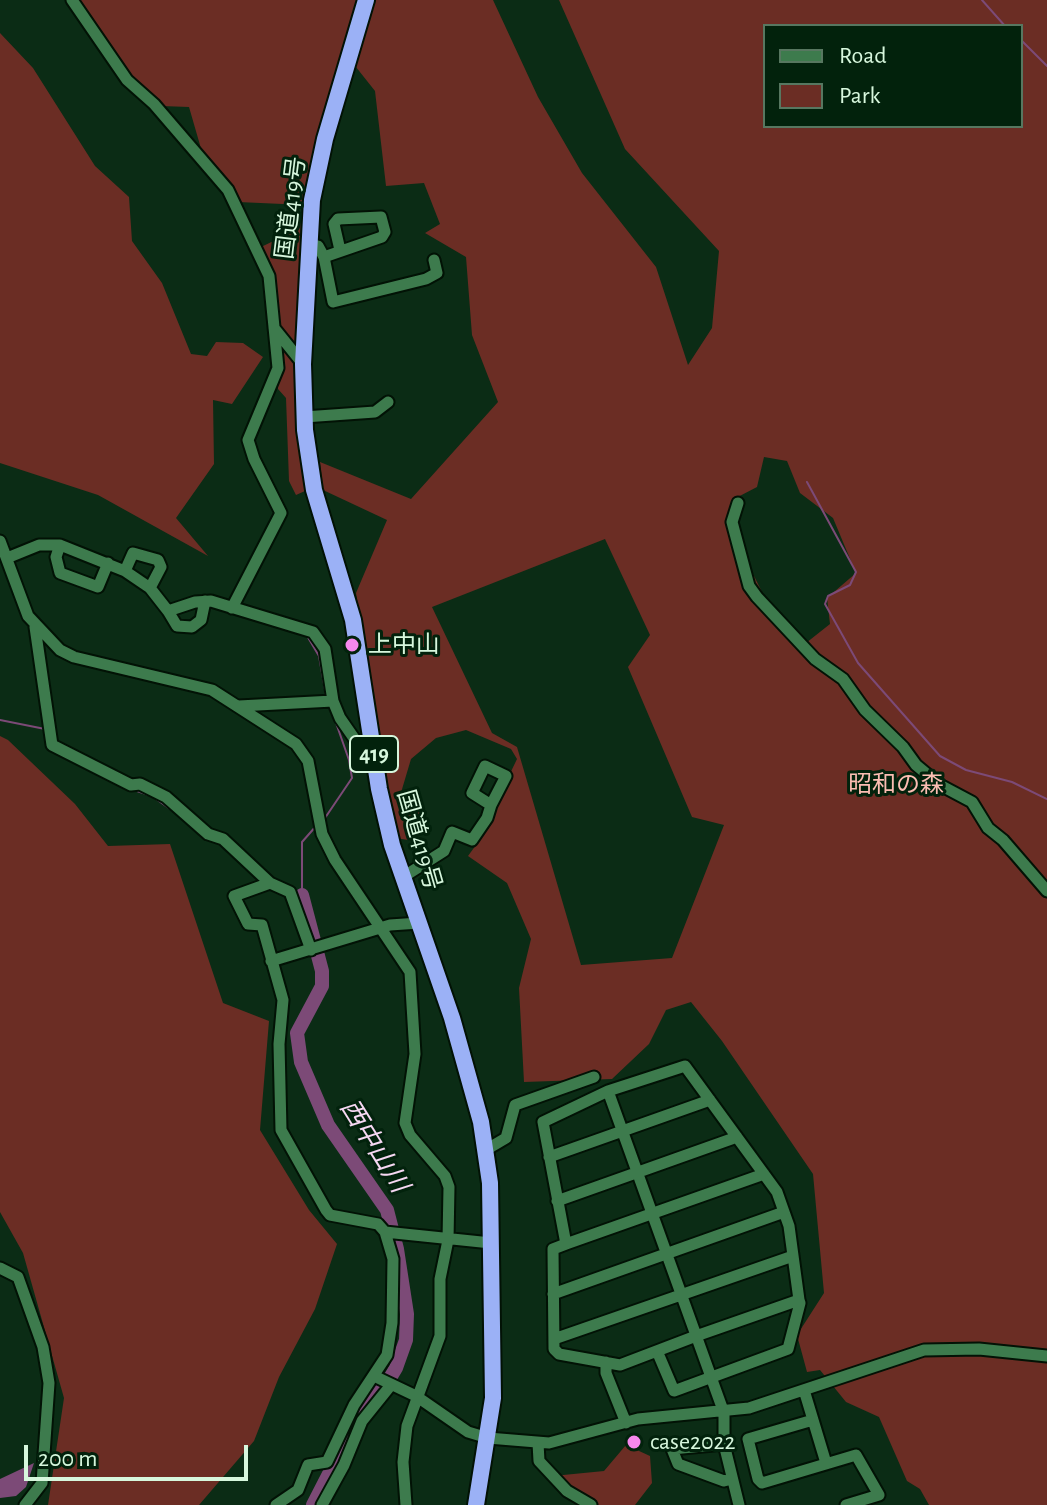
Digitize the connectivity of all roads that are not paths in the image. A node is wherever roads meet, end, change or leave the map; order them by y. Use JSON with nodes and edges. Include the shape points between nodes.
{"nodes":[{"id":1,"x":72,"y":0,"type":"edge"},
{"id":2,"x":366,"y":0,"type":"edge"},
{"id":3,"x":308,"y":247,"type":"junction"},
{"id":4,"x":340,"y":250,"type":"junction"},
{"id":5,"x":324,"y":257,"type":"junction"},
{"id":6,"x":434,"y":260,"type":"dead end"},
{"id":7,"x":273,"y":327,"type":"junction"},
{"id":8,"x":303,"y":364,"type":"junction"},
{"id":9,"x":388,"y":402,"type":"dead end"},
{"id":10,"x":304,"y":417,"type":"junction"},
{"id":11,"x":738,"y":503,"type":"dead end"},
{"id":12,"x":0,"y":541,"type":"edge"},
{"id":13,"x":60,"y":545,"type":"junction"},
{"id":14,"x":7,"y":558,"type":"junction"},
{"id":15,"x":108,"y":563,"type":"junction"},
{"id":16,"x":125,"y":571,"type":"junction"},
{"id":17,"x":150,"y":588,"type":"junction"},
{"id":18,"x":205,"y":601,"type":"junction"},
{"id":19,"x":232,"y":608,"type":"junction"},
{"id":20,"x":168,"y":611,"type":"junction"},
{"id":21,"x":35,"y":626,"type":"junction"},
{"id":22,"x":333,"y":701,"type":"junction"},
{"id":23,"x":239,"y":707,"type":"junction"},
{"id":24,"x":375,"y":762,"type":"junction"},
{"id":25,"x":491,"y":805,"type":"dead end"},
{"id":26,"x":403,"y":877,"type":"junction"},
{"id":27,"x":270,"y":883,"type":"junction"},
{"id":28,"x":1047,"y":891,"type":"edge"},
{"id":29,"x":419,"y":923,"type":"junction"},
{"id":30,"x":382,"y":928,"type":"junction"},
{"id":31,"x":315,"y":948,"type":"junction"},
{"id":32,"x":271,"y":961,"type":"junction"},
{"id":33,"x":594,"y":1077,"type":"dead end"},
{"id":34,"x":608,"y":1091,"type":"junction"},
{"id":35,"x":710,"y":1100,"type":"junction"},
{"id":36,"x":622,"y":1131,"type":"junction"},
{"id":37,"x":737,"y":1137,"type":"junction"},
{"id":38,"x":484,"y":1151,"type":"junction"},
{"id":39,"x":549,"y":1157,"type":"junction"},
{"id":40,"x":637,"y":1173,"type":"junction"},
{"id":41,"x":764,"y":1174,"type":"junction"},
{"id":42,"x":557,"y":1201,"type":"junction"},
{"id":43,"x":784,"y":1212,"type":"junction"},
{"id":44,"x":652,"y":1215,"type":"junction"},
{"id":45,"x":391,"y":1232,"type":"junction"},
{"id":46,"x":448,"y":1240,"type":"junction"},
{"id":47,"x":491,"y":1243,"type":"junction"},
{"id":48,"x":566,"y":1244,"type":"junction"},
{"id":49,"x":667,"y":1254,"type":"junction"},
{"id":50,"x":793,"y":1256,"type":"junction"},
{"id":51,"x":0,"y":1268,"type":"edge"},
{"id":52,"x":553,"y":1294,"type":"junction"},
{"id":53,"x":682,"y":1296,"type":"junction"},
{"id":54,"x":799,"y":1300,"type":"junction"},
{"id":55,"x":696,"y":1336,"type":"junction"},
{"id":56,"x":554,"y":1339,"type":"junction"},
{"id":57,"x":657,"y":1351,"type":"junction"},
{"id":58,"x":1047,"y":1356,"type":"edge"},
{"id":59,"x":606,"y":1362,"type":"junction"},
{"id":60,"x":374,"y":1376,"type":"junction"},
{"id":61,"x":712,"y":1377,"type":"junction"},
{"id":62,"x":390,"y":1384,"type":"junction"},
{"id":63,"x":804,"y":1390,"type":"junction"},
{"id":64,"x":416,"y":1396,"type":"junction"},
{"id":65,"x":724,"y":1413,"type":"junction"},
{"id":66,"x":813,"y":1420,"type":"junction"},
{"id":67,"x":626,"y":1423,"type":"junction"},
{"id":68,"x":488,"y":1438,"type":"junction"},
{"id":69,"x":538,"y":1443,"type":"junction"},
{"id":70,"x":724,"y":1444,"type":"junction"},
{"id":71,"x":826,"y":1463,"type":"junction"},
{"id":72,"x":732,"y":1479,"type":"junction"},
{"id":73,"x":586,"y":1504,"type":"edge"},
{"id":74,"x":25,"y":1505,"type":"edge"},
{"id":75,"x":276,"y":1505,"type":"edge"},
{"id":76,"x":322,"y":1505,"type":"edge"},
{"id":77,"x":406,"y":1505,"type":"edge"},
{"id":78,"x":476,"y":1505,"type":"edge"},
{"id":79,"x":739,"y":1505,"type":"edge"},
{"id":80,"x":846,"y":1505,"type":"edge"}],
"edges":[{"from":1,"to":7,"type":"street","via":[[127,80],[228,190],[269,276]]},
{"from":2,"to":3,"type":"highway","name":"国道419号","number":"419","via":[[325,139]]},
{"from":3,"to":5,"type":"street","via":[[318,246]]},
{"from":3,"to":8,"type":"highway","name":"国道419号","number":"419"},
{"from":4,"to":4,"type":"street","via":[[382,237],[381,217],[338,219],[334,224]]},
{"from":4,"to":5,"type":"street"},
{"from":5,"to":6,"type":"street","via":[[333,302],[426,279],[437,273]]},
{"from":7,"to":8,"type":"street"},
{"from":7,"to":19,"type":"street","via":[[278,368],[248,440],[281,513]]},
{"from":8,"to":10,"type":"highway","name":"国道419号","number":"419"},
{"from":9,"to":10,"type":"street","via":[[375,412]]},
{"from":10,"to":24,"type":"highway","name":"国道419号","number":"419","via":[[314,490],[353,620]]},
{"from":11,"to":28,"type":"street","via":[[732,522],[749,586],[757,597],[815,659],[843,679],[916,765],[972,802],[988,828]]},
{"from":12,"to":14,"type":"street"},
{"from":13,"to":14,"type":"street","via":[[39,545]]},
{"from":13,"to":15,"type":"street"},
{"from":13,"to":15,"type":"street","via":[[60,573],[98,587]]},
{"from":14,"to":21,"type":"street"},
{"from":15,"to":16,"type":"street"},
{"from":16,"to":17,"type":"street"},
{"from":16,"to":17,"type":"street","via":[[133,553],[158,560],[161,567]]},
{"from":17,"to":20,"type":"street"},
{"from":18,"to":19,"type":"street"},
{"from":18,"to":20,"type":"street"},
{"from":18,"to":20,"type":"street","via":[[201,620],[192,627],[177,626]]},
{"from":19,"to":22,"type":"street","via":[[313,632],[325,649]]},
{"from":21,"to":23,"type":"street","via":[[74,657],[212,690]]},
{"from":21,"to":27,"type":"street","via":[[52,745],[166,797]]},
{"from":22,"to":23,"type":"street"},
{"from":22,"to":24,"type":"street","via":[[350,735]]},
{"from":23,"to":30,"type":"street","via":[[288,736],[305,755],[322,834]]},
{"from":24,"to":26,"type":"highway","name":"国道419号","number":"419"},
{"from":25,"to":26,"type":"street","via":[[472,840],[452,832],[444,851]]},
{"from":26,"to":29,"type":"highway","name":"国道419号","number":"419"},
{"from":27,"to":31,"type":"street","via":[[290,892]]},
{"from":27,"to":32,"type":"street","via":[[234,896],[248,924],[262,925]]},
{"from":29,"to":30,"type":"street"},
{"from":29,"to":38,"type":"highway","name":"国道419号","number":"419","via":[[462,1053]]},
{"from":30,"to":31,"type":"street"},
{"from":30,"to":46,"type":"street","via":[[411,976],[415,1054],[405,1123],[415,1143],[445,1176]]},
{"from":31,"to":32,"type":"street"},
{"from":32,"to":45,"type":"street","via":[[283,1000],[278,1117],[287,1146],[330,1215],[367,1219]]},
{"from":33,"to":38,"type":"street","via":[[515,1105],[506,1138]]},
{"from":34,"to":35,"type":"street","via":[[685,1066]]},
{"from":34,"to":36,"type":"street"},
{"from":34,"to":39,"type":"street","via":[[543,1122]]},
{"from":35,"to":36,"type":"street"},
{"from":35,"to":37,"type":"street"},
{"from":36,"to":39,"type":"street"},
{"from":36,"to":40,"type":"street"},
{"from":37,"to":40,"type":"street"},
{"from":37,"to":41,"type":"street"},
{"from":38,"to":47,"type":"highway","name":"国道419号","number":"419"},
{"from":39,"to":42,"type":"street"},
{"from":40,"to":42,"type":"street"},
{"from":40,"to":44,"type":"street"},
{"from":41,"to":43,"type":"street"},
{"from":41,"to":44,"type":"street"},
{"from":42,"to":48,"type":"street"},
{"from":43,"to":49,"type":"street"},
{"from":43,"to":50,"type":"street"},
{"from":44,"to":48,"type":"street"},
{"from":44,"to":49,"type":"street"},
{"from":45,"to":46,"type":"street"},
{"from":45,"to":60,"type":"street","via":[[392,1323],[387,1355]]},
{"from":46,"to":47,"type":"street"},
{"from":46,"to":64,"type":"street","via":[[440,1279],[438,1349]]},
{"from":47,"to":68,"type":"highway","name":"国道419号","number":"419","via":[[493,1398]]},
{"from":48,"to":52,"type":"street","via":[[553,1249]]},
{"from":49,"to":52,"type":"street"},
{"from":49,"to":53,"type":"street"},
{"from":50,"to":53,"type":"street"},
{"from":50,"to":54,"type":"street"},
{"from":51,"to":74,"type":"street","via":[[18,1277],[43,1347],[49,1383],[42,1483]]},
{"from":52,"to":56,"type":"street"},
{"from":53,"to":55,"type":"street"},
{"from":53,"to":56,"type":"street"},
{"from":54,"to":55,"type":"street"},
{"from":54,"to":61,"type":"street","via":[[788,1349]]},
{"from":55,"to":57,"type":"street"},
{"from":55,"to":61,"type":"street"},
{"from":56,"to":59,"type":"street","via":[[559,1354]]},
{"from":57,"to":59,"type":"street","via":[[620,1365]]},
{"from":57,"to":61,"type":"street","via":[[674,1391]]},
{"from":58,"to":63,"type":"street","via":[[939,1347]]},
{"from":59,"to":67,"type":"street"},
{"from":60,"to":62,"type":"street"},
{"from":60,"to":75,"type":"street","via":[[327,1462],[308,1465],[298,1490]]},
{"from":61,"to":65,"type":"street"},
{"from":62,"to":64,"type":"street"},
{"from":62,"to":76,"type":"street","via":[[362,1421]]},
{"from":63,"to":65,"type":"street"},
{"from":63,"to":66,"type":"street"},
{"from":64,"to":68,"type":"street","via":[[468,1432]]},
{"from":64,"to":77,"type":"street","via":[[404,1440]]},
{"from":65,"to":67,"type":"street"},
{"from":65,"to":70,"type":"street"},
{"from":66,"to":71,"type":"street"},
{"from":66,"to":71,"type":"street","via":[[748,1439],[758,1479],[762,1483]]},
{"from":67,"to":69,"type":"street"},
{"from":68,"to":69,"type":"street"},
{"from":68,"to":78,"type":"highway","name":"国道419号","number":"419"},
{"from":69,"to":73,"type":"street","via":[[539,1461]]},
{"from":70,"to":72,"type":"street"},
{"from":70,"to":72,"type":"street","via":[[672,1449],[678,1464],[724,1481]]},
{"from":71,"to":80,"type":"street","via":[[856,1455],[878,1488],[879,1495]]},
{"from":72,"to":79,"type":"street"}]}
